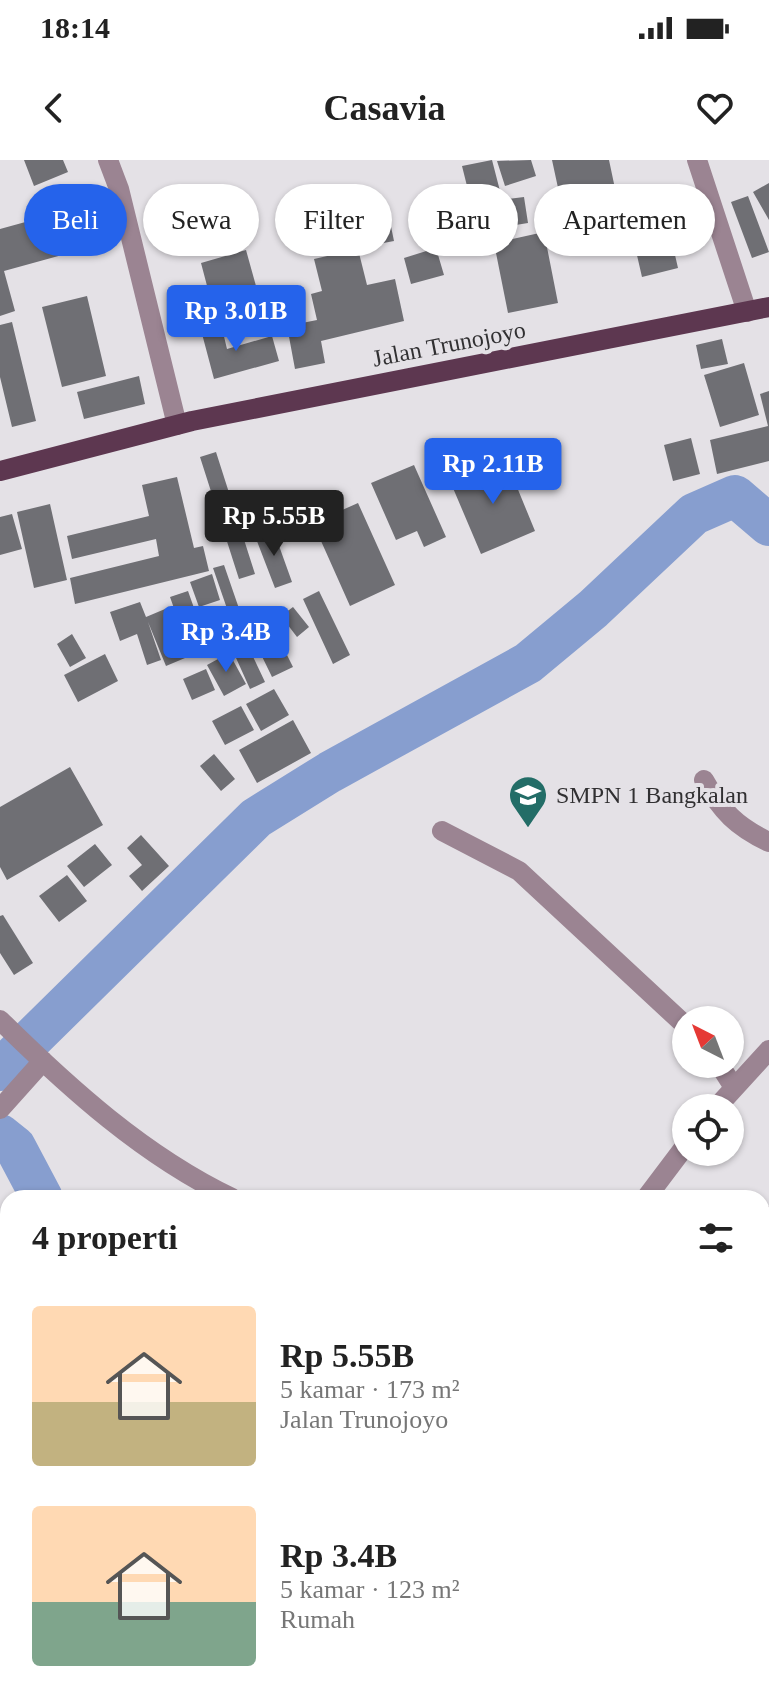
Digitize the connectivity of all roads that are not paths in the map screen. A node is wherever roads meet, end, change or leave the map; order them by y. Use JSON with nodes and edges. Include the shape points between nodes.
{"nodes":[{"id":1,"x":108,"y":160,"type":"edge"},
{"id":2,"x":697,"y":160,"type":"edge"},
{"id":3,"x":769,"y":307,"type":"edge"},
{"id":4,"x":747,"y":312,"type":"junction"},
{"id":5,"x":177,"y":425,"type":"junction"},
{"id":6,"x":0,"y":471,"type":"edge"},
{"id":7,"x":704,"y":780,"type":"dead end"},
{"id":8,"x":442,"y":831,"type":"dead end"},
{"id":9,"x":769,"y":842,"type":"edge"},
{"id":10,"x":672,"y":1013,"type":"edge"},
{"id":11,"x":0,"y":1020,"type":"edge"},
{"id":12,"x":769,"y":1050,"type":"edge"},
{"id":13,"x":40,"y":1059,"type":"junction"},
{"id":14,"x":728,"y":1078,"type":"edge"},
{"id":15,"x":733,"y":1086,"type":"junction"},
{"id":16,"x":727,"y":1094,"type":"edge"},
{"id":17,"x":0,"y":1109,"type":"edge"},
{"id":18,"x":672,"y":1164,"type":"edge"},
{"id":19,"x":218,"y":1190,"type":"edge"},
{"id":20,"x":652,"y":1190,"type":"edge"}],
"edges":[{"from":1,"to":5,"type":"street"},
{"from":2,"to":4,"type":"street"},
{"from":3,"to":4,"type":"main road","name":"Jalan Trunojoyo"},
{"from":4,"to":5,"type":"main road","name":"Jalan Trunojoyo"},
{"from":5,"to":6,"type":"main road","name":"Jalan Trunojoyo"},
{"from":7,"to":9,"type":"street","via":[[720,808],[749,833]]},
{"from":8,"to":10,"type":"street","via":[[519,871]]},
{"from":11,"to":13,"type":"street"},
{"from":12,"to":15,"type":"street"},
{"from":13,"to":17,"type":"street"},
{"from":13,"to":19,"type":"street","via":[[139,1143]]},
{"from":14,"to":15,"type":"street"},
{"from":15,"to":16,"type":"street"},
{"from":18,"to":20,"type":"street"}]}
